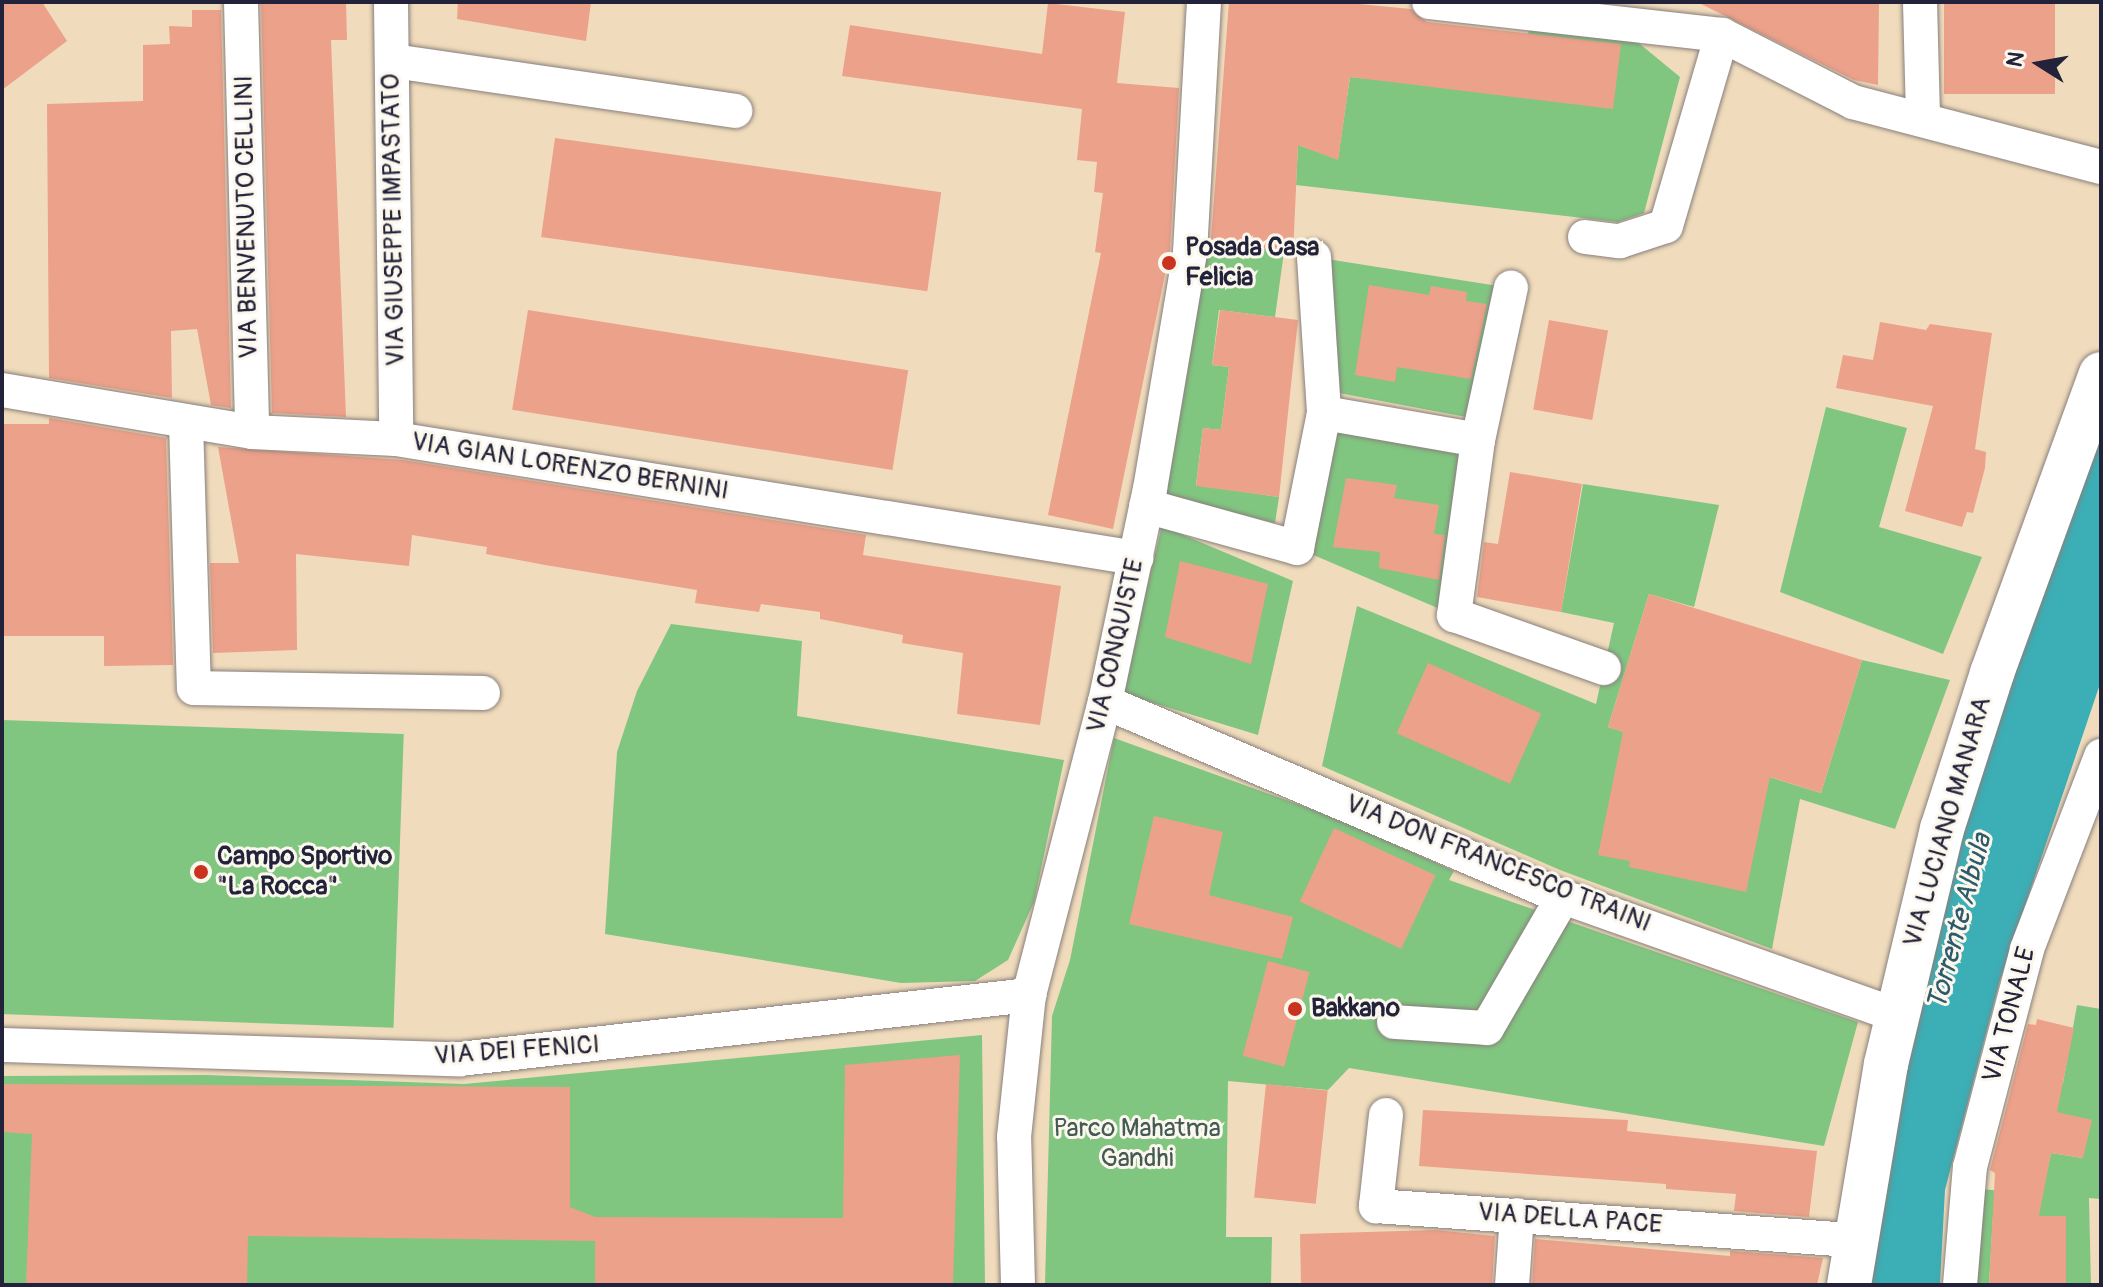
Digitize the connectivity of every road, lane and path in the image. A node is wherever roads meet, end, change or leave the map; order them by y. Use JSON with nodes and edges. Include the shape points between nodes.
{"nodes":[{"id":1,"x":241,"y":2,"type":"edge"},
{"id":2,"x":391,"y":2,"type":"edge"},
{"id":3,"x":1204,"y":2,"type":"edge"},
{"id":4,"x":1429,"y":2,"type":"edge"},
{"id":5,"x":1920,"y":2,"type":"edge"},
{"id":6,"x":1722,"y":35,"type":"junction"},
{"id":7,"x":393,"y":61,"type":"junction"},
{"id":8,"x":735,"y":111,"type":"dead end"},
{"id":9,"x":1923,"y":119,"type":"junction"},
{"id":10,"x":2101,"y":167,"type":"edge"},
{"id":11,"x":1585,"y":237,"type":"dead end"},
{"id":12,"x":1314,"y":257,"type":"dead end"},
{"id":13,"x":1511,"y":288,"type":"dead end"},
{"id":14,"x":2101,"y":374,"type":"edge"},
{"id":15,"x":2,"y":390,"type":"edge"},
{"id":16,"x":1324,"y":413,"type":"junction"},
{"id":17,"x":186,"y":422,"type":"junction"},
{"id":18,"x":252,"y":432,"type":"junction"},
{"id":19,"x":396,"y":439,"type":"junction"},
{"id":20,"x":1478,"y":440,"type":"junction"},
{"id":21,"x":1146,"y":506,"type":"junction"},
{"id":22,"x":1136,"y":558,"type":"junction"},
{"id":23,"x":1604,"y":668,"type":"dead end"},
{"id":24,"x":483,"y":693,"type":"dead end"},
{"id":25,"x":1105,"y":702,"type":"junction"},
{"id":26,"x":2101,"y":756,"type":"edge"},
{"id":27,"x":1563,"y":897,"type":"junction"},
{"id":28,"x":1029,"y":995,"type":"junction"},
{"id":29,"x":1896,"y":1015,"type":"junction"},
{"id":30,"x":1394,"y":1022,"type":"dead end"},
{"id":31,"x":2,"y":1045,"type":"edge"},
{"id":32,"x":1386,"y":1115,"type":"dead end"},
{"id":33,"x":1517,"y":1215,"type":"junction"},
{"id":34,"x":1855,"y":1240,"type":"junction"},
{"id":35,"x":1018,"y":1285,"type":"edge"},
{"id":36,"x":1512,"y":1285,"type":"edge"},
{"id":37,"x":1849,"y":1285,"type":"edge"},
{"id":38,"x":1960,"y":1285,"type":"edge"}],
"edges":[{"from":1,"to":18,"type":"street","name":"VIA BENVENUTO CELLINI"},
{"from":2,"to":7,"type":"street","name":"VIA GIUSEPPE IMPASTATO"},
{"from":3,"to":21,"type":"street","name":"VIA CONQUISTE","via":[[1190,252]]},
{"from":4,"to":6,"type":"street"},
{"from":5,"to":9,"type":"street"},
{"from":6,"to":9,"type":"street","via":[[1853,102]]},
{"from":6,"to":11,"type":"street","via":[[1666,226],[1620,241]]},
{"from":7,"to":8,"type":"street"},
{"from":7,"to":19,"type":"street","name":"VIA GIUSEPPE IMPASTATO"},
{"from":9,"to":10,"type":"street"},
{"from":12,"to":16,"type":"street"},
{"from":13,"to":20,"type":"street"},
{"from":14,"to":29,"type":"main road","name":"VIA LUCIANO MANARA","via":[[1963,759]]},
{"from":15,"to":17,"type":"street","name":"VIA GIAN LORENZO BERNINI"},
{"from":16,"to":20,"type":"street"},
{"from":16,"to":21,"type":"street","via":[[1297,548]]},
{"from":17,"to":18,"type":"street","name":"VIA GIAN LORENZO BERNINI"},
{"from":17,"to":24,"type":"street","via":[[194,688]]},
{"from":18,"to":19,"type":"street","name":"VIA GIAN LORENZO BERNINI"},
{"from":19,"to":22,"type":"street","name":"VIA GIAN LORENZO BERNINI"},
{"from":20,"to":23,"type":"street","via":[[1454,615]]},
{"from":21,"to":22,"type":"street","name":"VIA CONQUISTE"},
{"from":22,"to":25,"type":"street","name":"VIA CONQUISTE"},
{"from":25,"to":27,"type":"street","name":"VIA DON FRANCESCO TRAINI"},
{"from":25,"to":28,"type":"street","name":"VIA CONQUISTE"},
{"from":26,"to":38,"type":"street","name":"VIA TONALE","via":[[2023,964],[1970,1167]]},
{"from":27,"to":29,"type":"street","name":"VIA DON FRANCESCO TRAINI"},
{"from":27,"to":30,"type":"street","via":[[1487,1028]]},
{"from":28,"to":31,"type":"street","name":"VIA DEI FENICI","via":[[460,1059]]},
{"from":28,"to":35,"type":"street","name":"VIA CONQUISTE","via":[[1014,1137]]},
{"from":29,"to":34,"type":"main road","name":"VIA LUCIANO MANARA"},
{"from":32,"to":33,"type":"street","name":"VIA DELLA PACE","via":[[1376,1206]]},
{"from":33,"to":34,"type":"street","name":"VIA DELLA PACE"},
{"from":33,"to":36,"type":"street"},
{"from":34,"to":37,"type":"main road","name":"VIA LUCIANO MANARA"}]}
